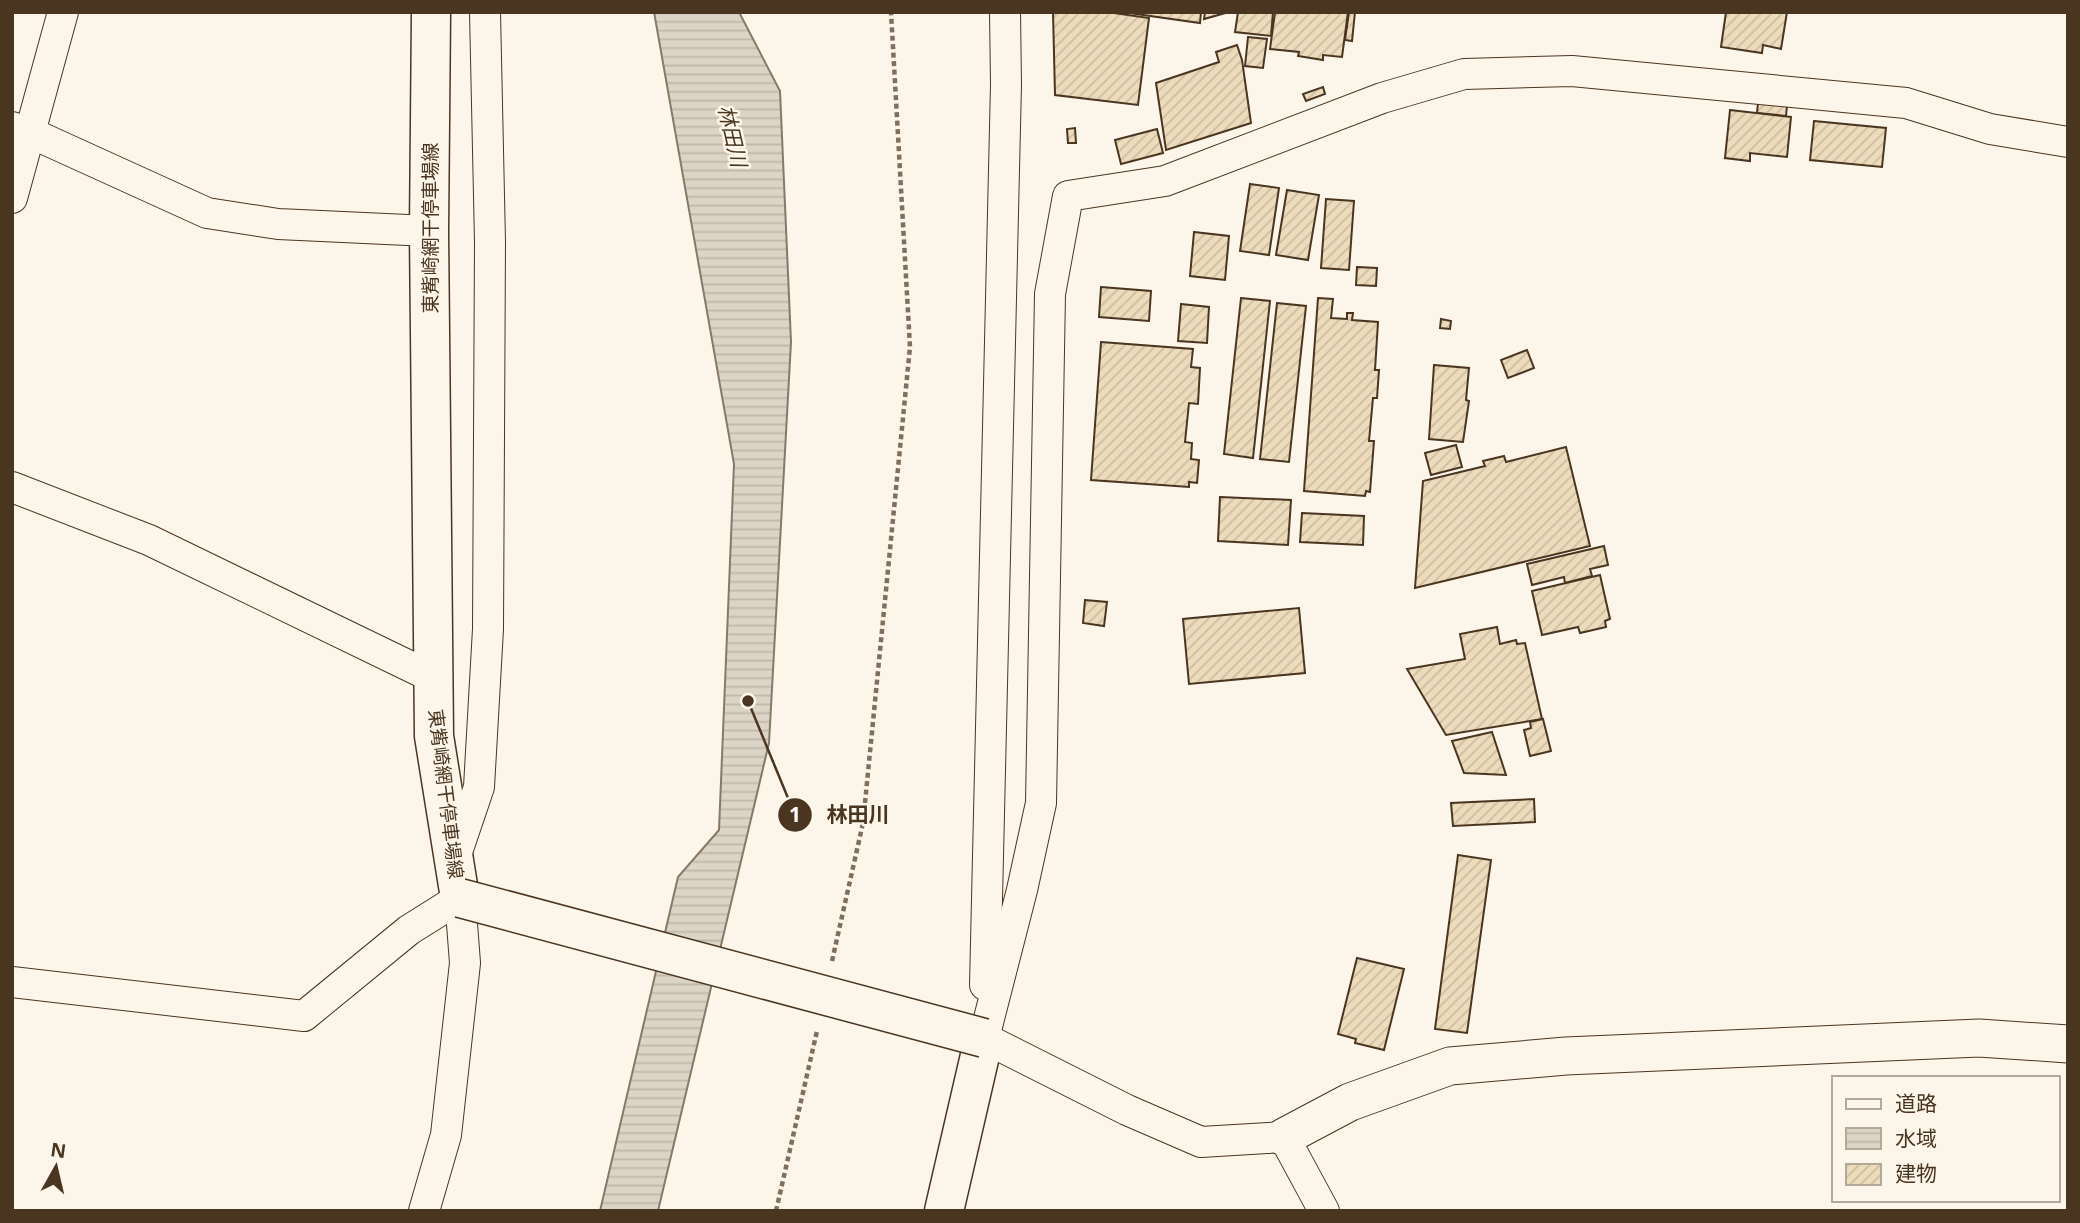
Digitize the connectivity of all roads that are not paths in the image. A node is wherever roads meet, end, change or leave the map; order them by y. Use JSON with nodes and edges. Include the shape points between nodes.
{"nodes":[{"id":1,"x":63,"y":12,"type":"edge"},
{"id":2,"x":431,"y":12,"type":"edge"},
{"id":3,"x":485,"y":12,"type":"edge"},
{"id":4,"x":1005,"y":12,"type":"edge"},
{"id":5,"x":22,"y":130,"type":"edge"},
{"id":6,"x":2068,"y":142,"type":"edge"},
{"id":7,"x":12,"y":198,"type":"edge"},
{"id":8,"x":429,"y":231,"type":"junction"},
{"id":9,"x":12,"y":487,"type":"edge"},
{"id":10,"x":433,"y":678,"type":"junction"},
{"id":11,"x":454,"y":861,"type":"junction"},
{"id":12,"x":460,"y":898,"type":"junction"},
{"id":13,"x":12,"y":982,"type":"edge"},
{"id":14,"x":984,"y":1038,"type":"junction"},
{"id":15,"x":2068,"y":1044,"type":"edge"},
{"id":16,"x":1284,"y":1137,"type":"junction"},
{"id":17,"x":424,"y":1211,"type":"edge"},
{"id":18,"x":944,"y":1211,"type":"edge"},
{"id":19,"x":1324,"y":1211,"type":"edge"}],
"edges":[{"from":1,"to":5,"type":"street"},
{"from":2,"to":8,"type":"main road","name":"東觜崎網干停車場線"},
{"from":3,"to":11,"type":"street","via":[[490,242],[488,629],[479,787]]},
{"from":4,"to":14,"type":"street"},
{"from":5,"to":7,"type":"street"},
{"from":5,"to":8,"type":"street","via":[[207,214],[278,224]]},
{"from":6,"to":14,"type":"street","via":[[1990,129],[1906,103],[1572,71],[1464,74],[1382,98],[1165,181],[1068,196],[1051,294],[1041,803]]},
{"from":8,"to":10,"type":"main road","name":"東觜崎網干停車場線"},
{"from":9,"to":10,"type":"street","via":[[149,540]]},
{"from":10,"to":11,"type":"main road","name":"東觜崎網干停車場線","via":[[434,736]]},
{"from":11,"to":12,"type":"main road","name":"東觜崎網干停車場線"},
{"from":12,"to":13,"type":"street","via":[[409,930],[304,1016]]},
{"from":12,"to":14,"type":"main road","name":"東觜崎網干停車場線","bridge":true},
{"from":12,"to":17,"type":"street","via":[[465,963],[446,1135]]},
{"from":14,"to":16,"type":"street","via":[[1201,1142]]},
{"from":14,"to":18,"type":"main road"},
{"from":15,"to":16,"type":"street","via":[[1979,1038],[1566,1056],[1450,1066],[1350,1102]]},
{"from":16,"to":19,"type":"street"}]}
